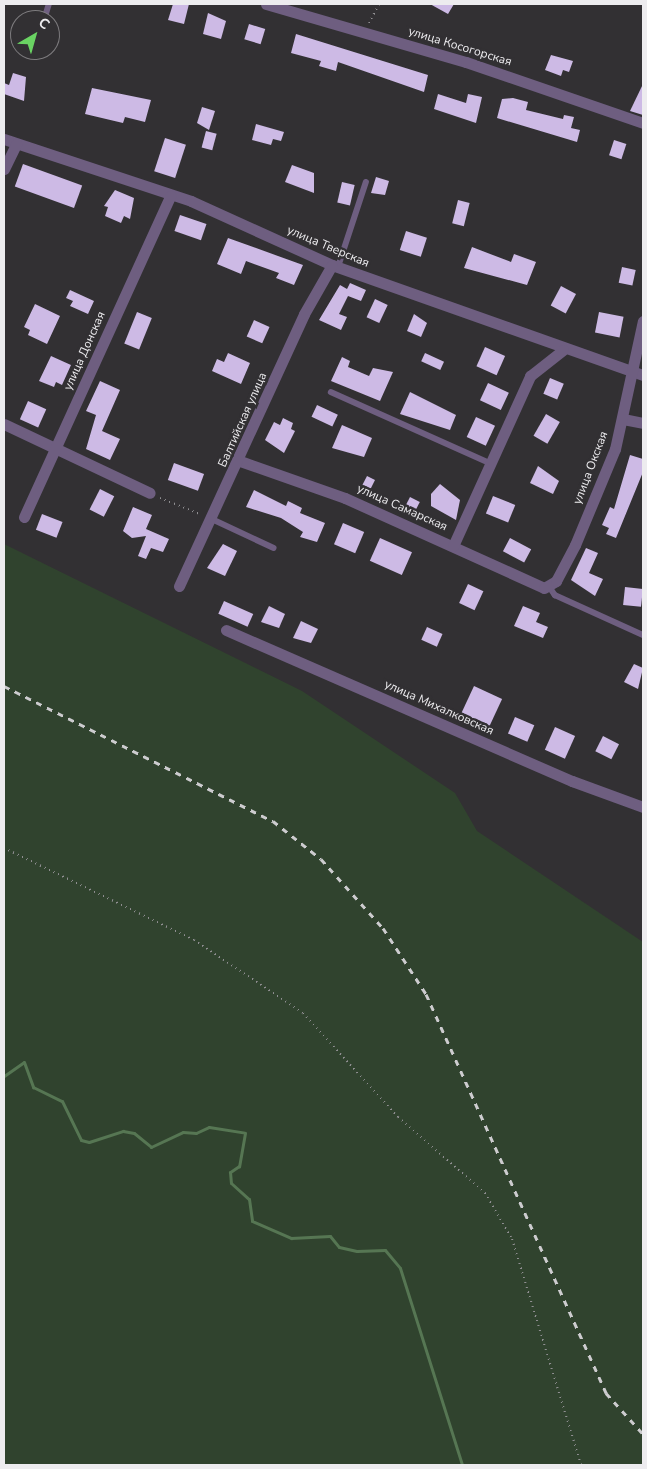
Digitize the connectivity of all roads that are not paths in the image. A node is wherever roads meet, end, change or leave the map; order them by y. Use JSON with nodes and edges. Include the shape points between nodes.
{"nodes":[{"id":1,"x":266,"y":4,"type":"edge"},
{"id":2,"x":643,"y":123,"type":"edge"},
{"id":3,"x":4,"y":139,"type":"edge"},
{"id":4,"x":16,"y":144,"type":"junction"},
{"id":5,"x":4,"y":168,"type":"edge"},
{"id":6,"x":366,"y":182,"type":"dead end"},
{"id":7,"x":170,"y":196,"type":"junction"},
{"id":8,"x":335,"y":266,"type":"junction"},
{"id":9,"x":643,"y":321,"type":"edge"},
{"id":10,"x":563,"y":350,"type":"junction"},
{"id":11,"x":638,"y":374,"type":"edge"},
{"id":12,"x":332,"y":392,"type":"dead end"},
{"id":13,"x":623,"y":418,"type":"junction"},
{"id":14,"x":643,"y":422,"type":"edge"},
{"id":15,"x":4,"y":424,"type":"edge"},
{"id":16,"x":57,"y":448,"type":"junction"},
{"id":17,"x":240,"y":461,"type":"junction"},
{"id":18,"x":490,"y":463,"type":"junction"},
{"id":19,"x":152,"y":494,"type":"road end"},
{"id":20,"x":24,"y":517,"type":"dead end"},
{"id":21,"x":212,"y":519,"type":"junction"},
{"id":22,"x":453,"y":546,"type":"junction"},
{"id":23,"x":274,"y":548,"type":"dead end"},
{"id":24,"x":179,"y":586,"type":"dead end"},
{"id":25,"x":549,"y":586,"type":"junction"},
{"id":26,"x":226,"y":630,"type":"dead end"},
{"id":27,"x":643,"y":635,"type":"edge"},
{"id":28,"x":643,"y":807,"type":"edge"}],
"edges":[{"from":1,"to":2,"type":"street","name":"улица Косогорская","via":[[365,32]]},
{"from":3,"to":4,"type":"street","name":"улица Тверская"},
{"from":4,"to":5,"type":"street"},
{"from":4,"to":7,"type":"street","name":"улица Тверская"},
{"from":6,"to":8,"type":"lane"},
{"from":7,"to":8,"type":"street","name":"улица Тверская"},
{"from":7,"to":16,"type":"street","name":"улица Донская"},
{"from":8,"to":10,"type":"street","name":"улица Тверская"},
{"from":8,"to":17,"type":"street","name":"Балтийская улица","via":[[304,314]]},
{"from":9,"to":11,"type":"street","name":"улица Окская"},
{"from":10,"to":11,"type":"street","name":"улица Тверская"},
{"from":10,"to":18,"type":"street","via":[[530,376]]},
{"from":11,"to":13,"type":"street","name":"улица Окская"},
{"from":12,"to":18,"type":"lane"},
{"from":13,"to":14,"type":"street"},
{"from":13,"to":25,"type":"street","name":"улица Окская","via":[[575,545]]},
{"from":15,"to":16,"type":"street"},
{"from":16,"to":19,"type":"street"},
{"from":16,"to":20,"type":"street","name":"улица Донская"},
{"from":17,"to":21,"type":"street","name":"Балтийская улица"},
{"from":17,"to":22,"type":"street","name":"улица Самарская","via":[[346,498]]},
{"from":18,"to":22,"type":"street"},
{"from":21,"to":23,"type":"lane"},
{"from":21,"to":24,"type":"street","name":"Балтийская улица"},
{"from":22,"to":25,"type":"street","name":"улица Самарская","via":[[540,587]]},
{"from":25,"to":27,"type":"lane","via":[[555,595]]},
{"from":26,"to":28,"type":"street","name":"улица Михалковская","via":[[572,781]]}]}
